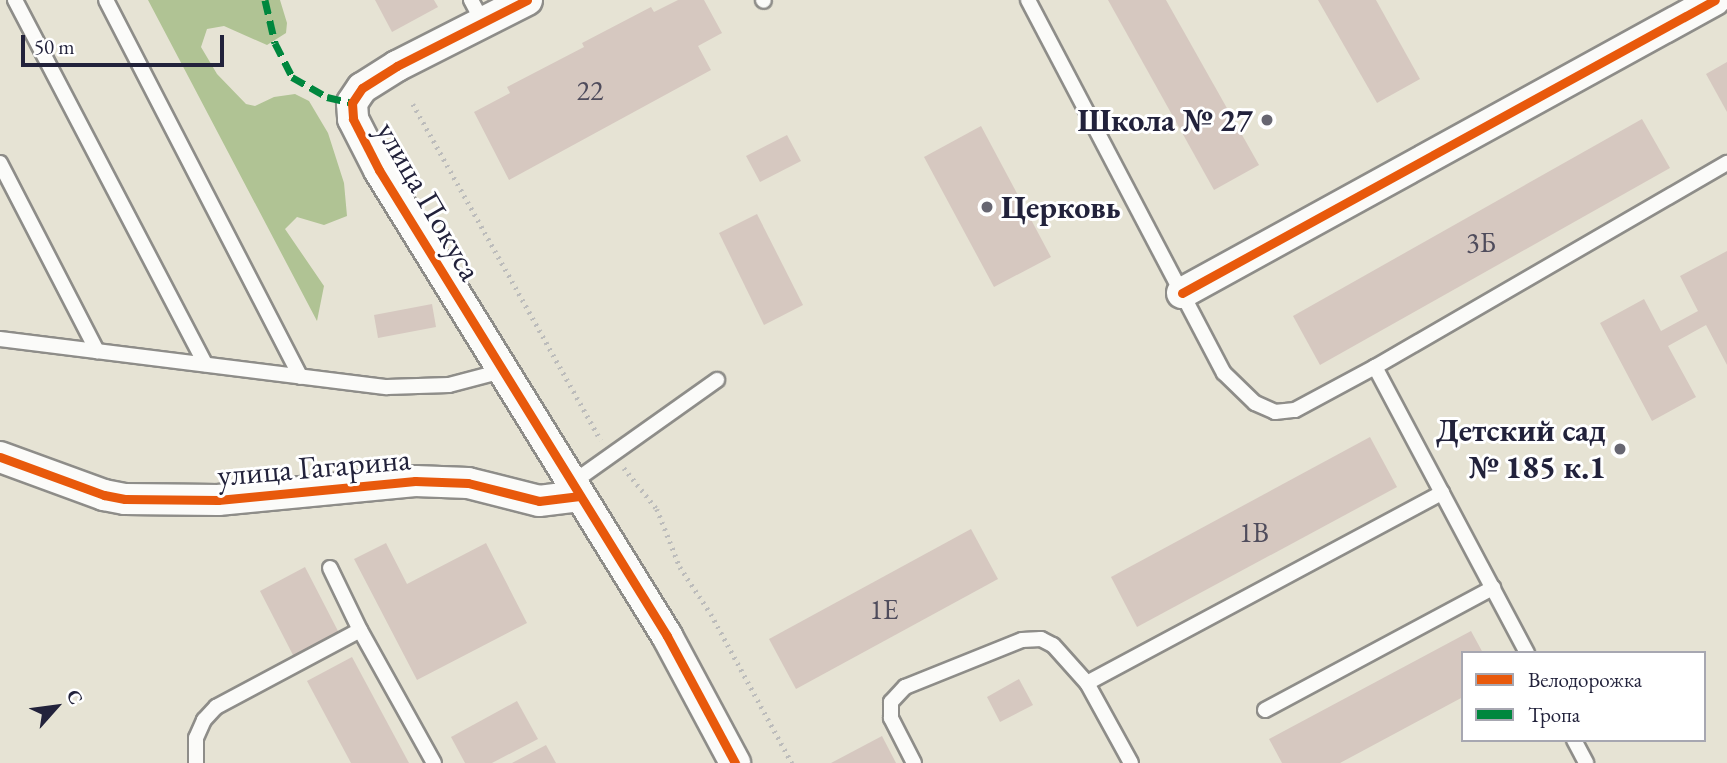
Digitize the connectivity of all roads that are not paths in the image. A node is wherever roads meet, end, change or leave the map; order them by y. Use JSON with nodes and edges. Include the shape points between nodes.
{"nodes":[{"id":1,"x":15,"y":0,"type":"edge"},
{"id":2,"x":106,"y":0,"type":"edge"},
{"id":3,"x":527,"y":0,"type":"edge"},
{"id":4,"x":1028,"y":0,"type":"edge"},
{"id":5,"x":1714,"y":0,"type":"edge"},
{"id":6,"x":477,"y":12,"type":"edge"},
{"id":7,"x":0,"y":163,"type":"edge"},
{"id":8,"x":1727,"y":163,"type":"edge"},
{"id":9,"x":1182,"y":293,"type":"junction"},
{"id":10,"x":0,"y":339,"type":"edge"},
{"id":11,"x":97,"y":351,"type":"junction"},
{"id":12,"x":205,"y":364,"type":"junction"},
{"id":13,"x":1375,"y":367,"type":"junction"},
{"id":14,"x":502,"y":371,"type":"junction"},
{"id":15,"x":301,"y":377,"type":"junction"},
{"id":16,"x":718,"y":380,"type":"dead end"},
{"id":17,"x":0,"y":457,"type":"edge"},
{"id":18,"x":576,"y":490,"type":"junction"},
{"id":19,"x":1443,"y":493,"type":"junction"},
{"id":20,"x":330,"y":568,"type":"dead end"},
{"id":21,"x":1493,"y":589,"type":"junction"},
{"id":22,"x":360,"y":630,"type":"junction"},
{"id":23,"x":1526,"y":651,"type":"edge"},
{"id":24,"x":1087,"y":683,"type":"junction"},
{"id":25,"x":1265,"y":710,"type":"dead end"},
{"id":26,"x":1575,"y":742,"type":"edge"},
{"id":27,"x":196,"y":763,"type":"edge"},
{"id":28,"x":435,"y":763,"type":"edge"},
{"id":29,"x":735,"y":763,"type":"edge"},
{"id":30,"x":914,"y":763,"type":"edge"},
{"id":31,"x":1131,"y":763,"type":"edge"},
{"id":32,"x":1586,"y":763,"type":"edge"}],
"edges":[{"from":1,"to":12,"type":"lane"},
{"from":2,"to":15,"type":"lane"},
{"from":3,"to":6,"type":"street","name":"улица Покуса"},
{"from":4,"to":9,"type":"lane"},
{"from":5,"to":9,"type":"street"},
{"from":6,"to":14,"type":"street","name":"улица Покуса","via":[[362,88],[352,103],[353,119],[379,170]]},
{"from":7,"to":11,"type":"lane"},
{"from":8,"to":13,"type":"lane"},
{"from":9,"to":13,"type":"lane","via":[[1224,373],[1255,404],[1275,412],[1295,410]]},
{"from":10,"to":11,"type":"lane"},
{"from":11,"to":12,"type":"lane"},
{"from":12,"to":15,"type":"lane"},
{"from":13,"to":19,"type":"lane"},
{"from":14,"to":15,"type":"lane","via":[[449,385],[387,387]]},
{"from":14,"to":18,"type":"street","name":"улица Покуса"},
{"from":16,"to":18,"type":"lane"},
{"from":17,"to":18,"type":"street","name":"улица Гагарина","via":[[125,499],[218,500],[415,481],[468,483],[539,501]]},
{"from":18,"to":29,"type":"street","via":[[667,636]]},
{"from":19,"to":21,"type":"lane"},
{"from":19,"to":24,"type":"lane"},
{"from":20,"to":22,"type":"lane"},
{"from":21,"to":23,"type":"lane"},
{"from":21,"to":25,"type":"lane"},
{"from":22,"to":27,"type":"lane","via":[[216,707],[196,738]]},
{"from":22,"to":28,"type":"lane"},
{"from":24,"to":30,"type":"lane","via":[[1053,645],[1041,639],[1022,640],[905,687],[891,702],[891,718]]},
{"from":24,"to":31,"type":"lane"},
{"from":26,"to":32,"type":"lane"}]}
